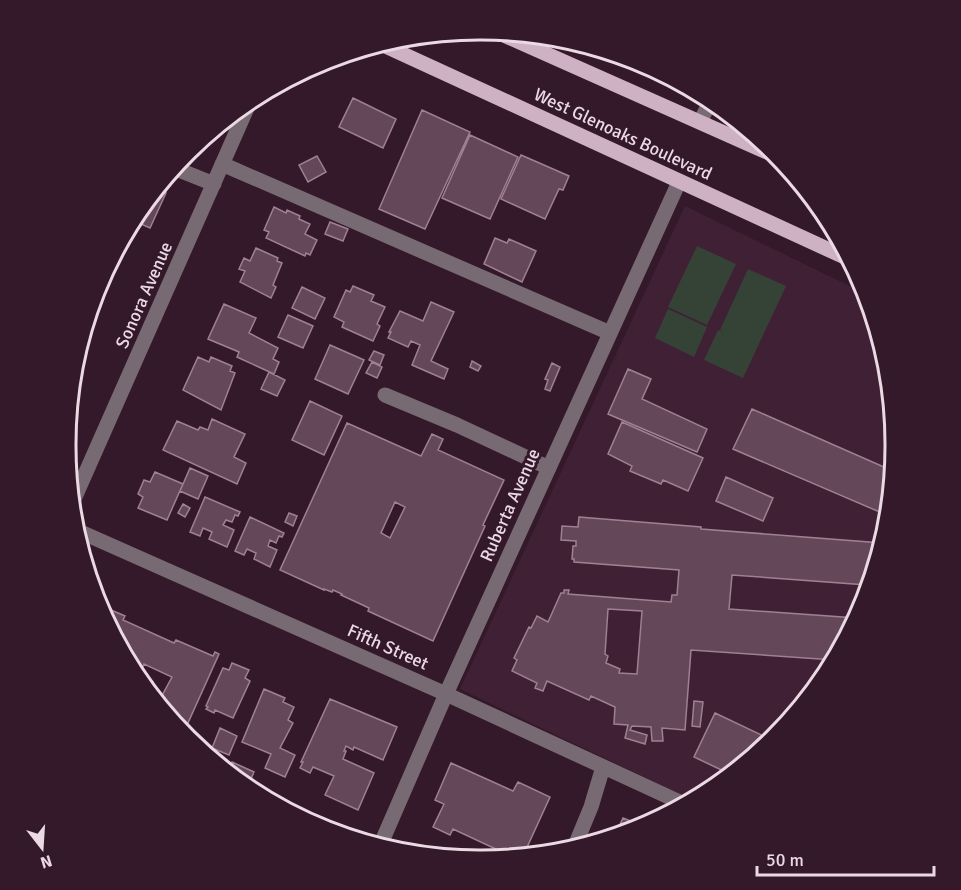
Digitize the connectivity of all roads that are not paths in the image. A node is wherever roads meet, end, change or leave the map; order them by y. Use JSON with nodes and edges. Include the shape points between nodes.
{"nodes":[{"id":1,"x":521,"y":43,"type":"edge"},
{"id":2,"x":394,"y":50,"type":"edge"},
{"id":3,"x":706,"y":110,"type":"edge"},
{"id":4,"x":242,"y":118,"type":"edge"},
{"id":5,"x":700,"y":122,"type":"junction"},
{"id":6,"x":752,"y":145,"type":"edge"},
{"id":7,"x":222,"y":164,"type":"junction"},
{"id":8,"x":182,"y":171,"type":"edge"},
{"id":9,"x":679,"y":182,"type":"junction"},
{"id":10,"x":214,"y":184,"type":"junction"},
{"id":11,"x":836,"y":253,"type":"edge"},
{"id":12,"x":610,"y":333,"type":"junction"},
{"id":13,"x":385,"y":395,"type":"dead end"},
{"id":14,"x":549,"y":468,"type":"junction"},
{"id":15,"x":79,"y":491,"type":"edge"},
{"id":16,"x":86,"y":535,"type":"edge"},
{"id":17,"x":446,"y":694,"type":"junction"},
{"id":18,"x":603,"y":767,"type":"junction"},
{"id":19,"x":674,"y":800,"type":"edge"},
{"id":20,"x":384,"y":838,"type":"edge"},
{"id":21,"x":578,"y":838,"type":"edge"}],
"edges":[{"from":1,"to":5,"type":"main road"},
{"from":2,"to":9,"type":"main road","name":"West Glenoaks Boulevard"},
{"from":3,"to":5,"type":"street"},
{"from":4,"to":7,"type":"street","name":"Sonora Avenue"},
{"from":5,"to":6,"type":"main road"},
{"from":7,"to":10,"type":"street","name":"Sonora Avenue"},
{"from":7,"to":12,"type":"street"},
{"from":8,"to":10,"type":"street"},
{"from":9,"to":11,"type":"main road","name":"West Glenoaks Boulevard"},
{"from":9,"to":12,"type":"street","name":"Ruberta Avenue"},
{"from":10,"to":15,"type":"street","name":"Sonora Avenue"},
{"from":12,"to":14,"type":"street","name":"Ruberta Avenue"},
{"from":13,"to":14,"type":"street"},
{"from":14,"to":17,"type":"street","name":"Ruberta Avenue"},
{"from":16,"to":17,"type":"street","name":"Fifth Street"},
{"from":17,"to":18,"type":"street","name":"Fifth Street"},
{"from":17,"to":20,"type":"street","name":"Ruberta Avenue"},
{"from":18,"to":19,"type":"street","name":"Fifth Street"},
{"from":18,"to":21,"type":"street"}]}
